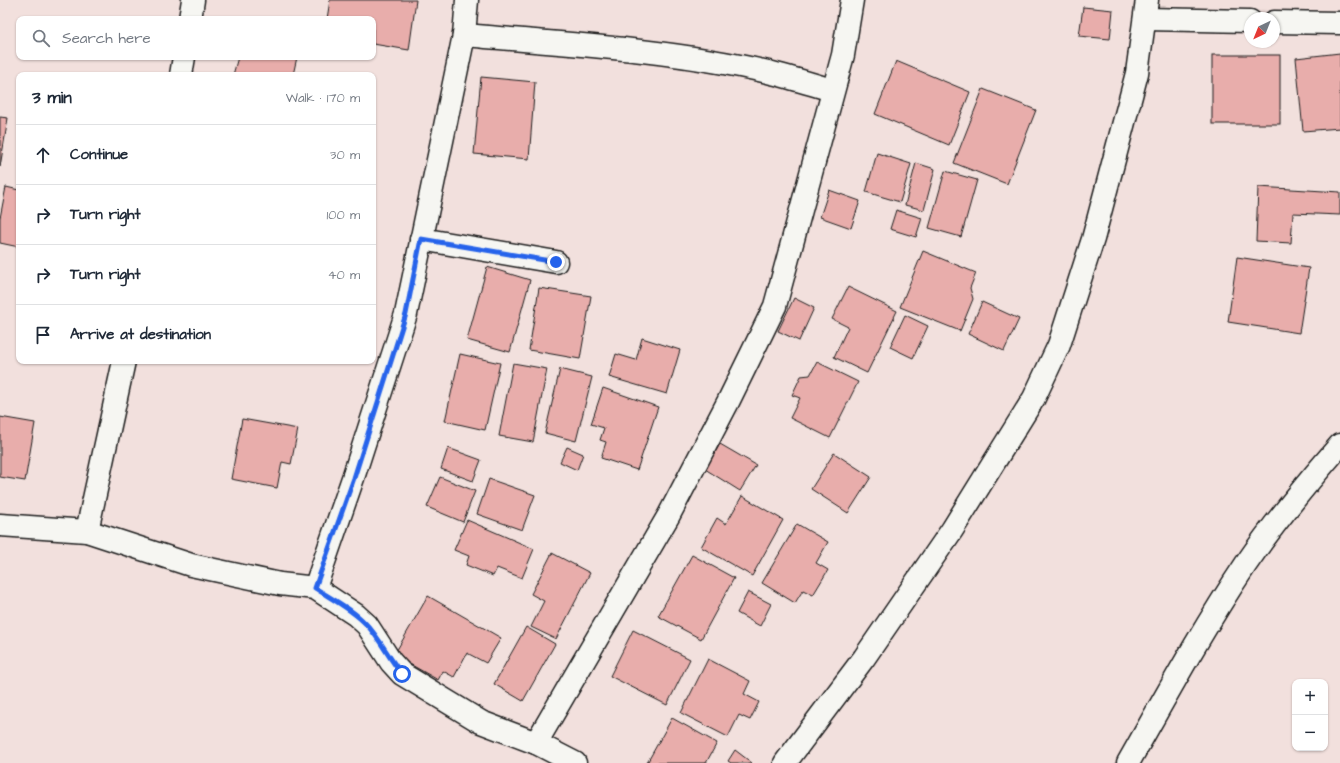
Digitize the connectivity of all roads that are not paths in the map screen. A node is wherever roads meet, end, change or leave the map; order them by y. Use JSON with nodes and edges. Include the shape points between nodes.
{"nodes":[{"id":1,"x":193,"y":0,"type":"edge"},
{"id":2,"x":468,"y":0,"type":"edge"},
{"id":3,"x":852,"y":0,"type":"edge"},
{"id":4,"x":1146,"y":10,"type":"edge"},
{"id":5,"x":190,"y":16,"type":"edge"},
{"id":6,"x":1244,"y":20,"type":"edge"},
{"id":7,"x":1280,"y":22,"type":"edge"},
{"id":8,"x":1340,"y":23,"type":"edge"},
{"id":9,"x":464,"y":35,"type":"junction"},
{"id":10,"x":184,"y":60,"type":"edge"},
{"id":11,"x":182,"y":72,"type":"edge"},
{"id":12,"x":832,"y":90,"type":"junction"},
{"id":13,"x":421,"y":239,"type":"junction"},
{"id":14,"x":556,"y":262,"type":"dead end"},
{"id":15,"x":123,"y":364,"type":"edge"},
{"id":16,"x":1340,"y":445,"type":"edge"},
{"id":17,"x":0,"y":525,"type":"edge"},
{"id":18,"x":87,"y":531,"type":"junction"},
{"id":19,"x":315,"y":588,"type":"junction"},
{"id":20,"x":536,"y":743,"type":"junction"},
{"id":21,"x":575,"y":763,"type":"edge"},
{"id":22,"x":785,"y":763,"type":"edge"},
{"id":23,"x":1128,"y":763,"type":"edge"}],
"edges":[{"from":1,"to":5,"type":"street"},
{"from":2,"to":9,"type":"street"},
{"from":3,"to":12,"type":"street","via":[[843,55]]},
{"from":4,"to":6,"type":"street"},
{"from":4,"to":22,"type":"street","via":[[1137,73],[1093,238],[1059,345],[1034,398],[952,530],[882,632]]},
{"from":7,"to":8,"type":"street"},
{"from":9,"to":12,"type":"street","via":[[701,59],[768,72]]},
{"from":9,"to":13,"type":"street"},
{"from":10,"to":11,"type":"street"},
{"from":12,"to":20,"type":"street","via":[[775,306],[669,515]]},
{"from":13,"to":14,"type":"street"},
{"from":13,"to":19,"type":"street","via":[[406,314],[354,478]]},
{"from":15,"to":18,"type":"street"},
{"from":16,"to":23,"type":"street","via":[[1308,482],[1246,564],[1201,635]]},
{"from":17,"to":18,"type":"street"},
{"from":18,"to":19,"type":"street","via":[[191,565],[280,584]]},
{"from":19,"to":20,"type":"street","via":[[367,625],[402,674],[481,722]]},
{"from":20,"to":21,"type":"street"}]}
